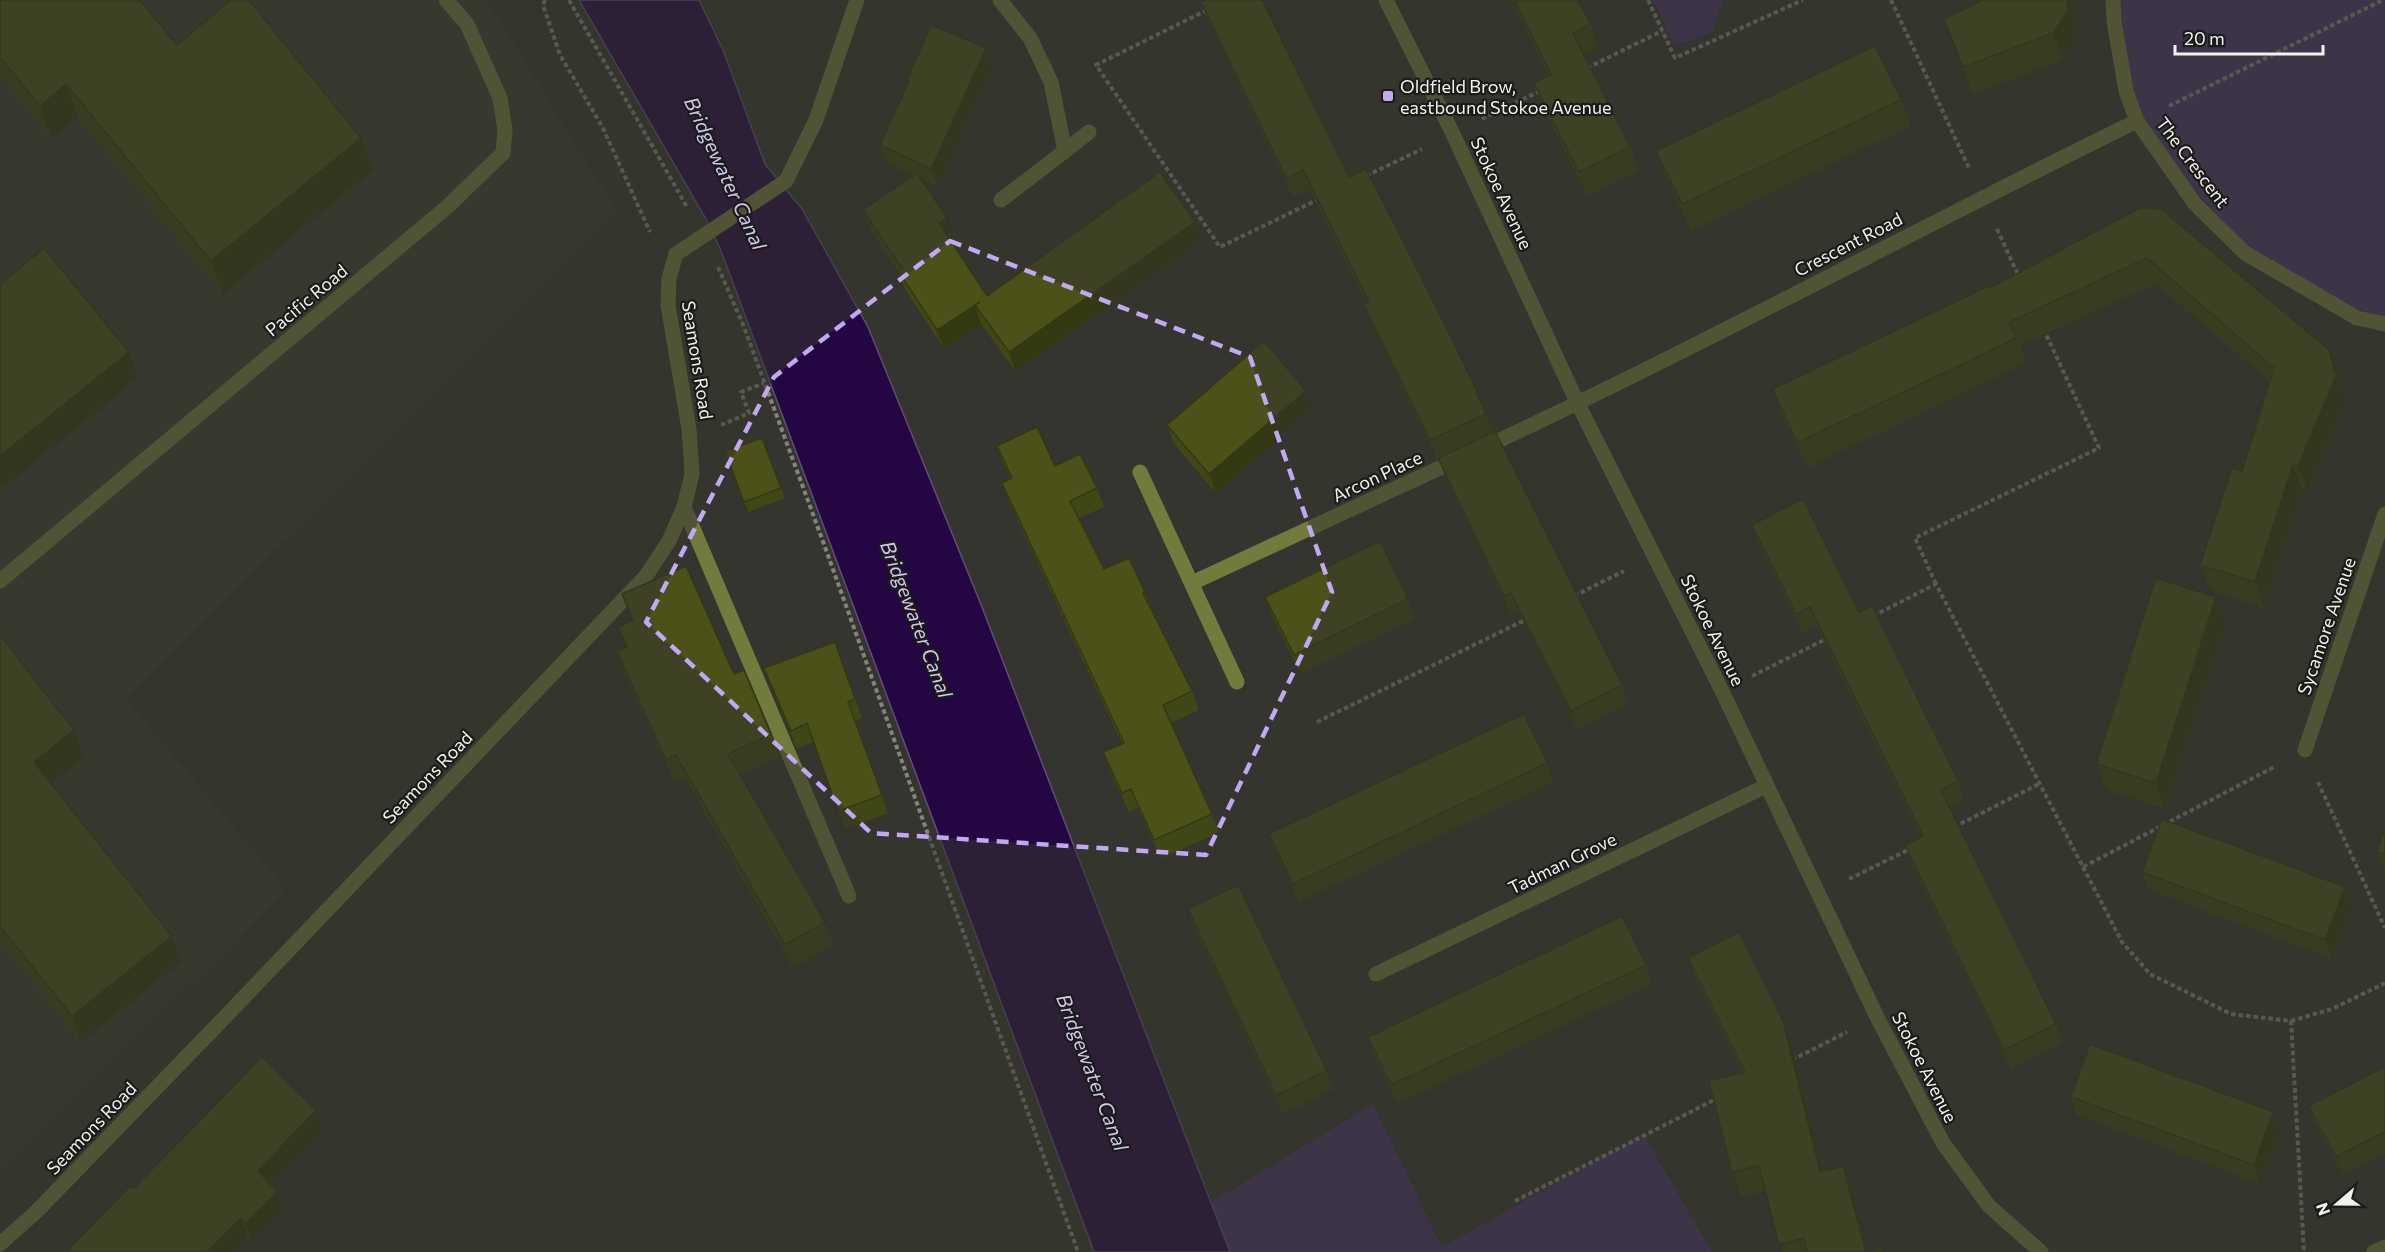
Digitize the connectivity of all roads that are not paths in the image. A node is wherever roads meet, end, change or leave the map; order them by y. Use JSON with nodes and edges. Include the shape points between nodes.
{"nodes":[{"id":1,"x":446,"y":0,"type":"edge"},
{"id":2,"x":857,"y":0,"type":"edge"},
{"id":3,"x":1000,"y":0,"type":"edge"},
{"id":4,"x":1386,"y":0,"type":"edge"},
{"id":5,"x":2114,"y":0,"type":"edge"},
{"id":6,"x":2137,"y":121,"type":"junction"},
{"id":7,"x":1089,"y":132,"type":"dead end"},
{"id":8,"x":1065,"y":151,"type":"junction"},
{"id":9,"x":1001,"y":200,"type":"dead end"},
{"id":10,"x":2385,"y":324,"type":"edge"},
{"id":11,"x":1578,"y":404,"type":"junction"},
{"id":12,"x":1140,"y":472,"type":"dead end"},
{"id":13,"x":684,"y":507,"type":"junction"},
{"id":14,"x":2385,"y":514,"type":"edge"},
{"id":15,"x":0,"y":581,"type":"edge"},
{"id":16,"x":1192,"y":583,"type":"junction"},
{"id":17,"x":1238,"y":682,"type":"dead end"},
{"id":18,"x":2305,"y":750,"type":"road end"},
{"id":19,"x":1766,"y":786,"type":"junction"},
{"id":20,"x":849,"y":896,"type":"dead end"},
{"id":21,"x":1376,"y":974,"type":"dead end"},
{"id":22,"x":0,"y":1244,"type":"edge"},
{"id":23,"x":2385,"y":1247,"type":"edge"},
{"id":24,"x":2041,"y":1252,"type":"edge"},
{"id":25,"x":2374,"y":1252,"type":"edge"}],
"edges":[{"from":1,"to":15,"type":"street","name":"Pacific Road","via":[[467,24],[500,98],[505,130],[503,153],[447,207]]},
{"from":2,"to":13,"type":"street","name":"Seamons Road","bridge":true,"via":[[816,120],[786,181],[676,254],[669,278],[668,305],[689,429],[692,474]]},
{"from":3,"to":8,"type":"street","via":[[1030,38],[1051,82]]},
{"from":4,"to":11,"type":"street","name":"Stokoe Avenue"},
{"from":5,"to":6,"type":"street","name":"The Crescent","via":[[2126,91]]},
{"from":6,"to":10,"type":"street","name":"The Crescent","via":[[2195,204],[2245,253],[2357,318]]},
{"from":6,"to":11,"type":"street","name":"Crescent Road"},
{"from":7,"to":8,"type":"street"},
{"from":8,"to":9,"type":"street"},
{"from":11,"to":16,"type":"street","name":"Arcon Place"},
{"from":11,"to":19,"type":"street","name":"Stokoe Avenue"},
{"from":12,"to":16,"type":"street"},
{"from":13,"to":20,"type":"street"},
{"from":13,"to":22,"type":"street","name":"Seamons Road","via":[[669,541],[646,576],[225,1017],[36,1212]]},
{"from":14,"to":18,"type":"street","name":"Sycamore Avenue"},
{"from":16,"to":17,"type":"street"},
{"from":19,"to":21,"type":"street","name":"Tadman Grove"},
{"from":19,"to":24,"type":"street","name":"Stokoe Avenue","via":[[1877,1017],[1943,1143],[1989,1206]]},
{"from":23,"to":25,"type":"street"}]}
